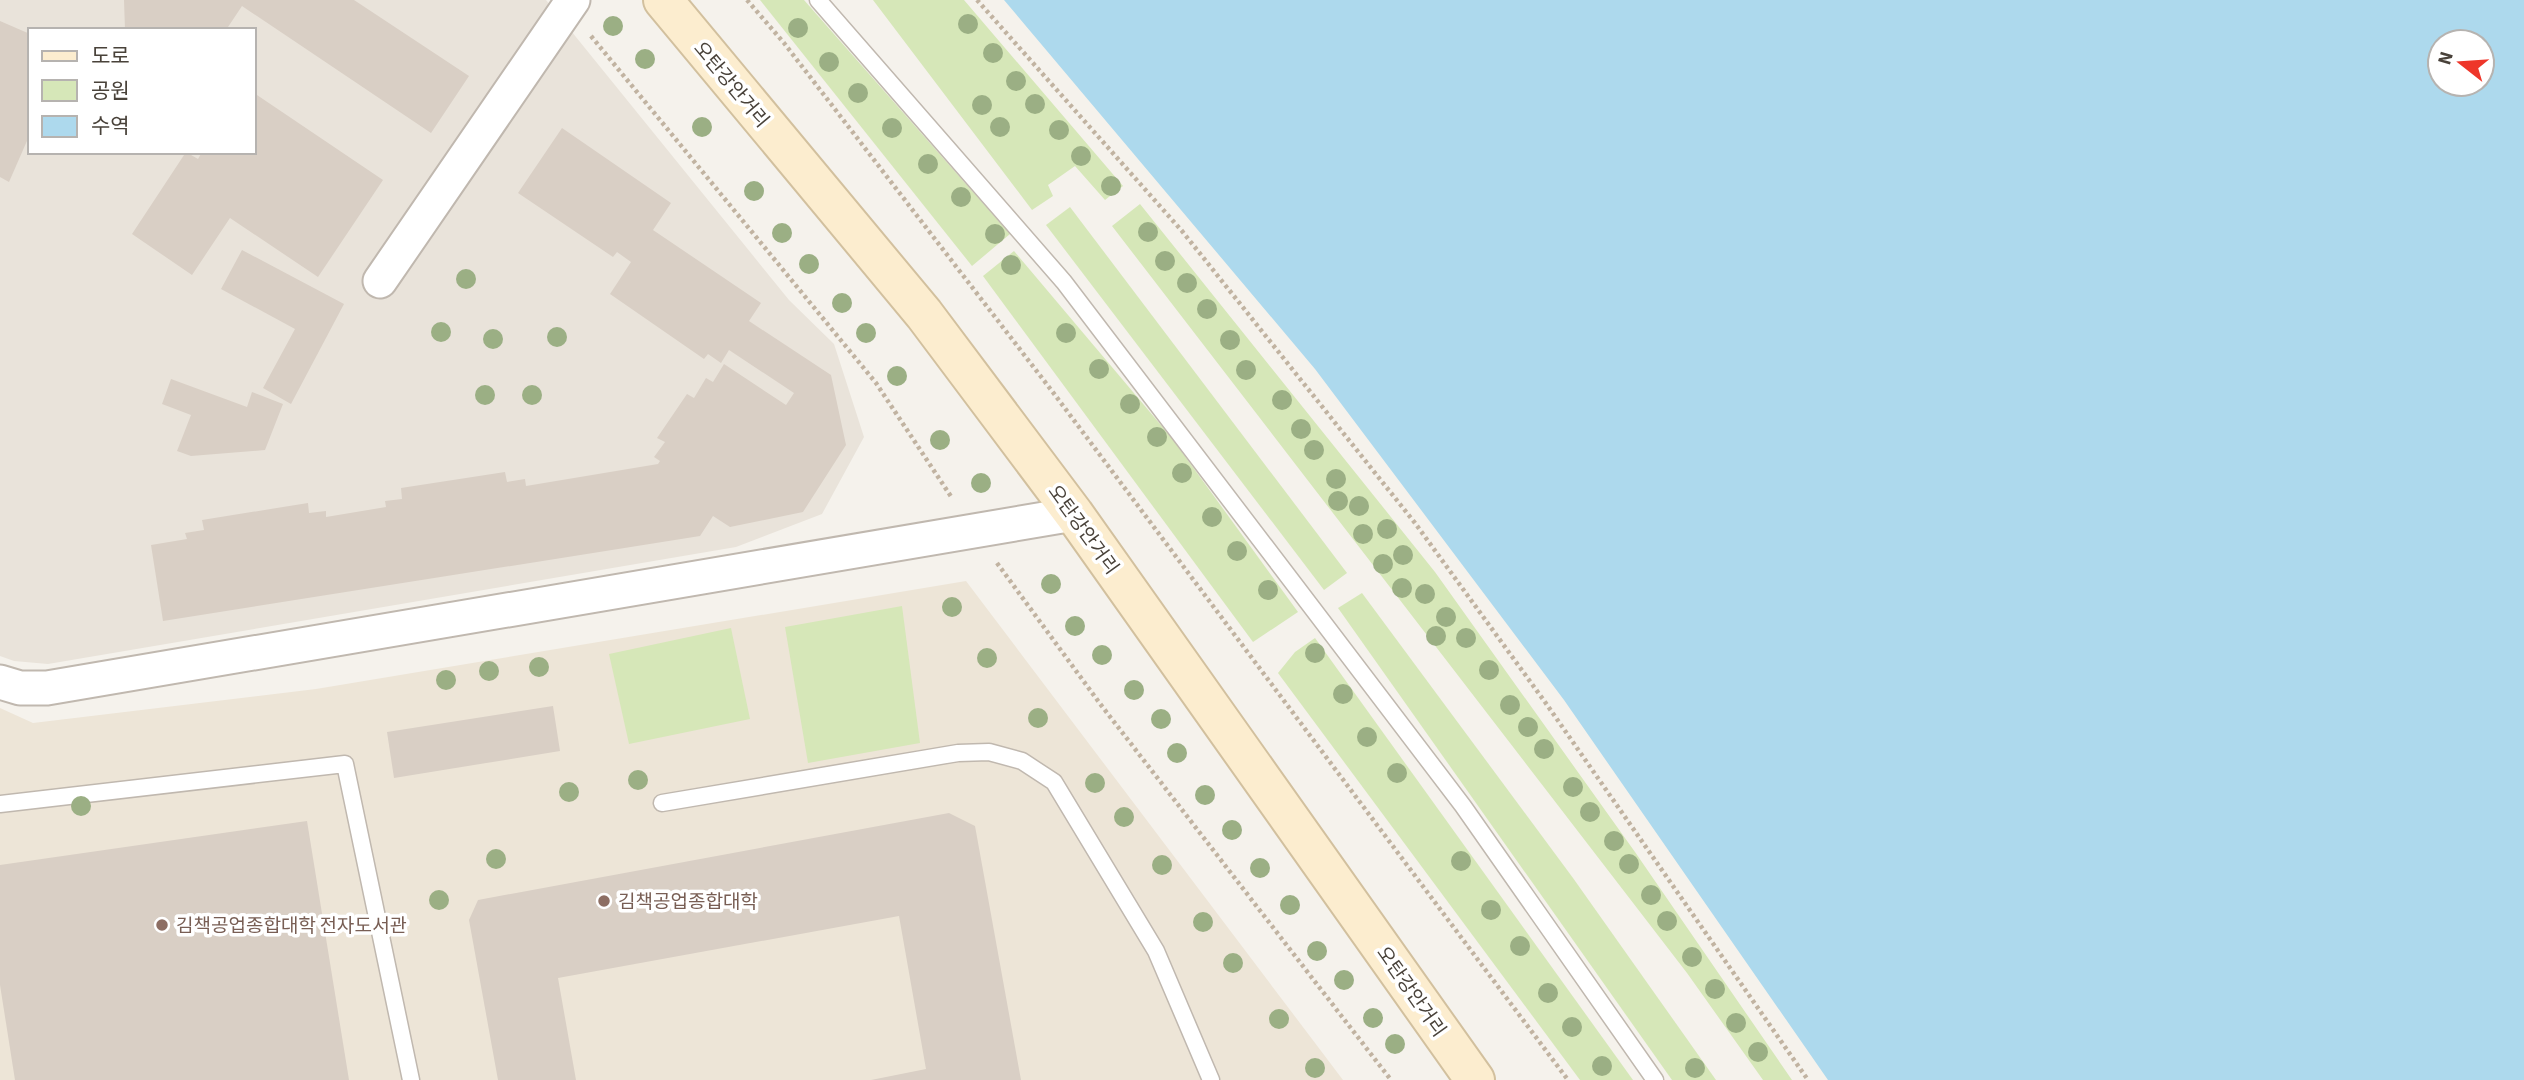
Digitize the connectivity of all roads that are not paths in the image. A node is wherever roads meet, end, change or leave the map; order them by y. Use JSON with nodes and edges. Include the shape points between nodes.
{"nodes":[{"id":1,"x":573,"y":0,"type":"edge"},
{"id":2,"x":663,"y":0,"type":"edge"},
{"id":3,"x":818,"y":0,"type":"edge"},
{"id":4,"x":380,"y":281,"type":"dead end"},
{"id":5,"x":1074,"y":514,"type":"junction"},
{"id":6,"x":0,"y":682,"type":"edge"},
{"id":7,"x":662,"y":803,"type":"dead end"},
{"id":8,"x":0,"y":804,"type":"edge"},
{"id":9,"x":411,"y":1080,"type":"edge"},
{"id":10,"x":1211,"y":1080,"type":"edge"},
{"id":11,"x":1475,"y":1080,"type":"edge"},
{"id":12,"x":1655,"y":1080,"type":"edge"}],
"edges":[{"from":1,"to":4,"type":"street"},
{"from":2,"to":5,"type":"main road","name":"오탄강안거리","via":[[924,314]]},
{"from":3,"to":12,"type":"lane","via":[[1064,282],[1463,806]]},
{"from":5,"to":6,"type":"street","via":[[47,688]]},
{"from":5,"to":11,"type":"main road","name":"오탄강안거리"},
{"from":7,"to":10,"type":"lane","via":[[958,753],[989,751],[1022,761],[1054,782],[1156,951]]},
{"from":8,"to":9,"type":"lane","via":[[345,764]]}]}
